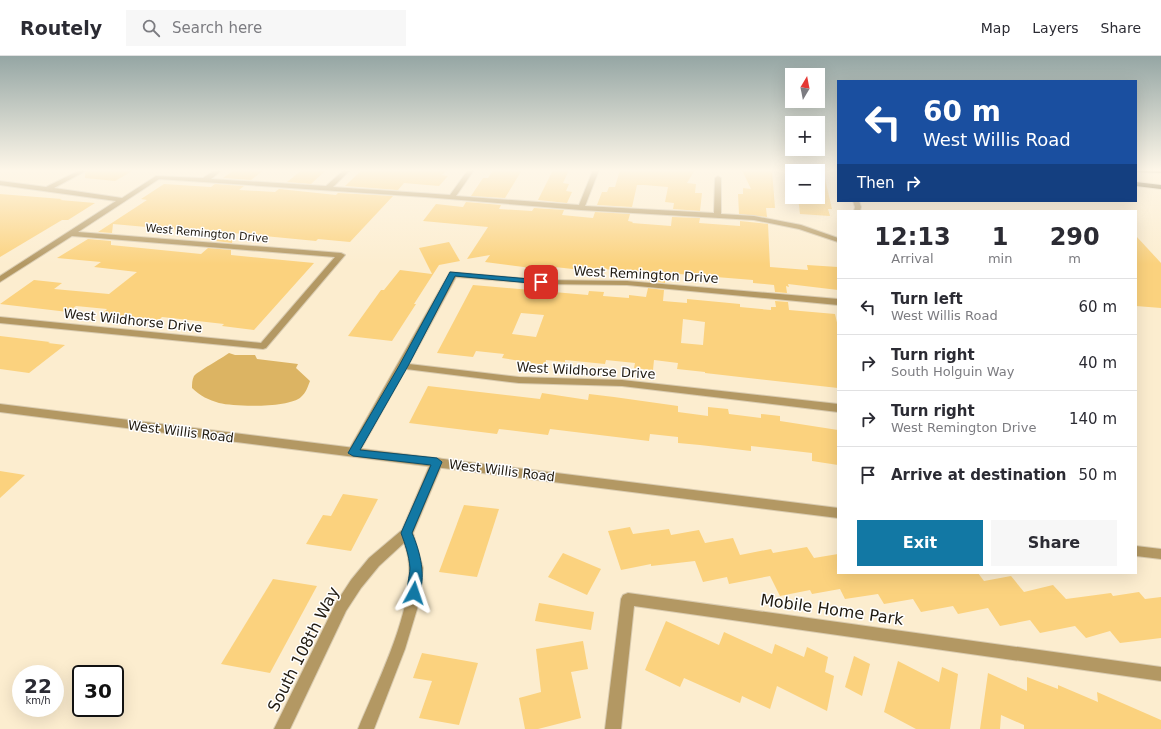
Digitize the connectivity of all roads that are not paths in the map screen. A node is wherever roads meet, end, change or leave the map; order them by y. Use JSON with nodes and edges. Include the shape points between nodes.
{"nodes":[{"id":1,"x":121,"y":201,"type":"edge"},
{"id":2,"x":495,"y":201,"type":"edge"},
{"id":3,"x":584,"y":201,"type":"edge"},
{"id":4,"x":717,"y":201,"type":"edge"},
{"id":5,"x":581,"y":208,"type":"junction"},
{"id":6,"x":717,"y":216,"type":"junction"},
{"id":7,"x":71,"y":234,"type":"junction"},
{"id":8,"x":837,"y":240,"type":"edge"},
{"id":9,"x":0,"y":270,"type":"edge"},
{"id":10,"x":13,"y":271,"type":"junction"},
{"id":11,"x":0,"y":280,"type":"edge"},
{"id":12,"x":837,"y":302,"type":"edge"},
{"id":13,"x":0,"y":320,"type":"edge"},
{"id":14,"x":263,"y":346,"type":"joint"},
{"id":15,"x":404,"y":366,"type":"junction"},
{"id":16,"x":0,"y":408,"type":"edge"},
{"id":17,"x":837,"y":408,"type":"edge"},
{"id":18,"x":353,"y":453,"type":"junction"},
{"id":19,"x":437,"y":462,"type":"junction"},
{"id":20,"x":837,"y":512,"type":"edge"},
{"id":21,"x":407,"y":533,"type":"junction"},
{"id":22,"x":1137,"y":551,"type":"edge"},
{"id":23,"x":1161,"y":554,"type":"edge"},
{"id":24,"x":1161,"y":674,"type":"edge"},
{"id":25,"x":282,"y":729,"type":"edge"},
{"id":26,"x":366,"y":729,"type":"edge"},
{"id":27,"x":613,"y":729,"type":"edge"}],
"edges":[{"from":1,"to":7,"type":"street"},
{"from":2,"to":5,"type":"street"},
{"from":3,"to":5,"type":"street"},
{"from":4,"to":6,"type":"street"},
{"from":5,"to":6,"type":"street"},
{"from":6,"to":8,"type":"street","via":[[754,218],[801,227]]},
{"from":7,"to":10,"type":"street"},
{"from":7,"to":14,"type":"street","name":"West Remington Drive","via":[[341,255]]},
{"from":9,"to":10,"type":"street"},
{"from":10,"to":11,"type":"street"},
{"from":12,"to":15,"type":"street","name":"West Remington Drive","via":[[627,283],[541,282],[453,274]]},
{"from":13,"to":14,"type":"street","name":"West Wildhorse Drive"},
{"from":15,"to":17,"type":"street","name":"West Wildhorse Drive","via":[[519,380],[622,383]]},
{"from":15,"to":18,"type":"street"},
{"from":16,"to":18,"type":"street","name":"West Willis Road"},
{"from":18,"to":19,"type":"street","name":"West Willis Road"},
{"from":19,"to":20,"type":"street","name":"West Willis Road"},
{"from":19,"to":21,"type":"street","name":"South 108th Way"},
{"from":21,"to":25,"type":"street","name":"South 108th Way","via":[[374,562],[349,596],[324,641]]},
{"from":21,"to":26,"type":"street","via":[[413,548],[416,568],[414,593],[407,620]]},
{"from":22,"to":23,"type":"street"},
{"from":24,"to":27,"type":"street","name":"Mobile Home Park","via":[[628,599]]}]}
